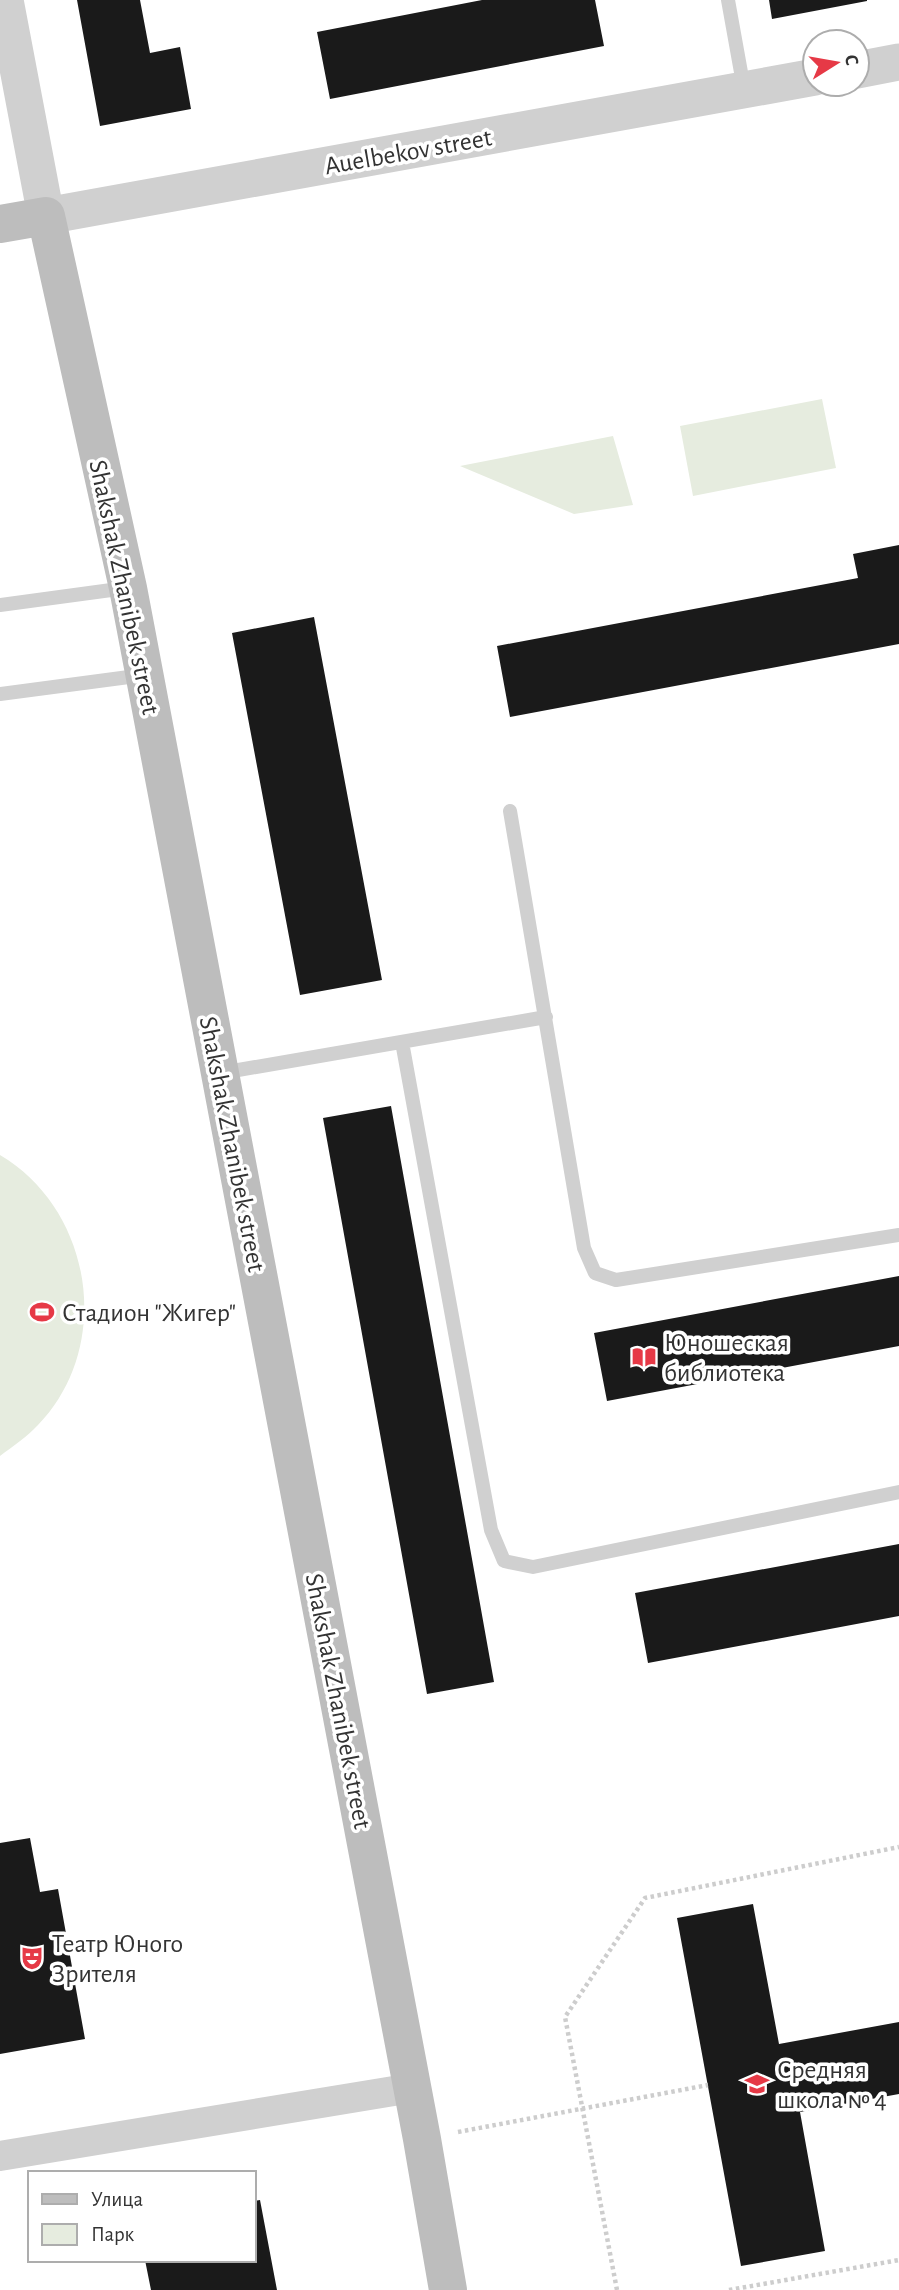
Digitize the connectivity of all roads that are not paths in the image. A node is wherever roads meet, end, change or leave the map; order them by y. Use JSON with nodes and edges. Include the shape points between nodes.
{"nodes":[{"id":1,"x":5,"y":0,"type":"edge"},
{"id":2,"x":728,"y":0,"type":"edge"},
{"id":3,"x":899,"y":62,"type":"edge"},
{"id":4,"x":871,"y":67,"type":"edge"},
{"id":5,"x":801,"y":80,"type":"edge"},
{"id":6,"x":744,"y":90,"type":"junction"},
{"id":7,"x":46,"y":216,"type":"junction"},
{"id":8,"x":0,"y":224,"type":"edge"},
{"id":9,"x":128,"y":588,"type":"junction"},
{"id":10,"x":0,"y":605,"type":"edge"},
{"id":11,"x":144,"y":675,"type":"junction"},
{"id":12,"x":0,"y":694,"type":"edge"},
{"id":13,"x":510,"y":811,"type":"dead end"},
{"id":14,"x":546,"y":1017,"type":"junction"},
{"id":15,"x":402,"y":1042,"type":"junction"},
{"id":16,"x":220,"y":1073,"type":"junction"},
{"id":17,"x":899,"y":1235,"type":"edge"},
{"id":18,"x":899,"y":1492,"type":"edge"},
{"id":19,"x":412,"y":2088,"type":"junction"},
{"id":20,"x":0,"y":2156,"type":"edge"},
{"id":21,"x":448,"y":2290,"type":"edge"}],
"edges":[{"from":1,"to":7,"type":"street","name":"Shakshak Zhanibek street"},
{"from":2,"to":6,"type":"lane"},
{"from":3,"to":4,"type":"street"},
{"from":5,"to":6,"type":"street","name":"Auelbekov street"},
{"from":6,"to":7,"type":"street","name":"Auelbekov street"},
{"from":7,"to":8,"type":"main road","name":"Auelbekov street"},
{"from":7,"to":9,"type":"main road","name":"Shakshak Zhanibek street"},
{"from":9,"to":10,"type":"lane"},
{"from":9,"to":11,"type":"main road","name":"Shakshak Zhanibek street"},
{"from":11,"to":12,"type":"lane"},
{"from":11,"to":16,"type":"main road","name":"Shakshak Zhanibek street"},
{"from":13,"to":14,"type":"lane"},
{"from":14,"to":15,"type":"lane"},
{"from":14,"to":17,"type":"lane","via":[[584,1248],[595,1273],[616,1280]]},
{"from":15,"to":16,"type":"lane"},
{"from":15,"to":18,"type":"lane","via":[[491,1530],[505,1561],[533,1567]]},
{"from":16,"to":19,"type":"main road","name":"Shakshak Zhanibek street"},
{"from":19,"to":20,"type":"street"},
{"from":19,"to":21,"type":"main road","name":"Shakshak Zhanibek street"}]}
